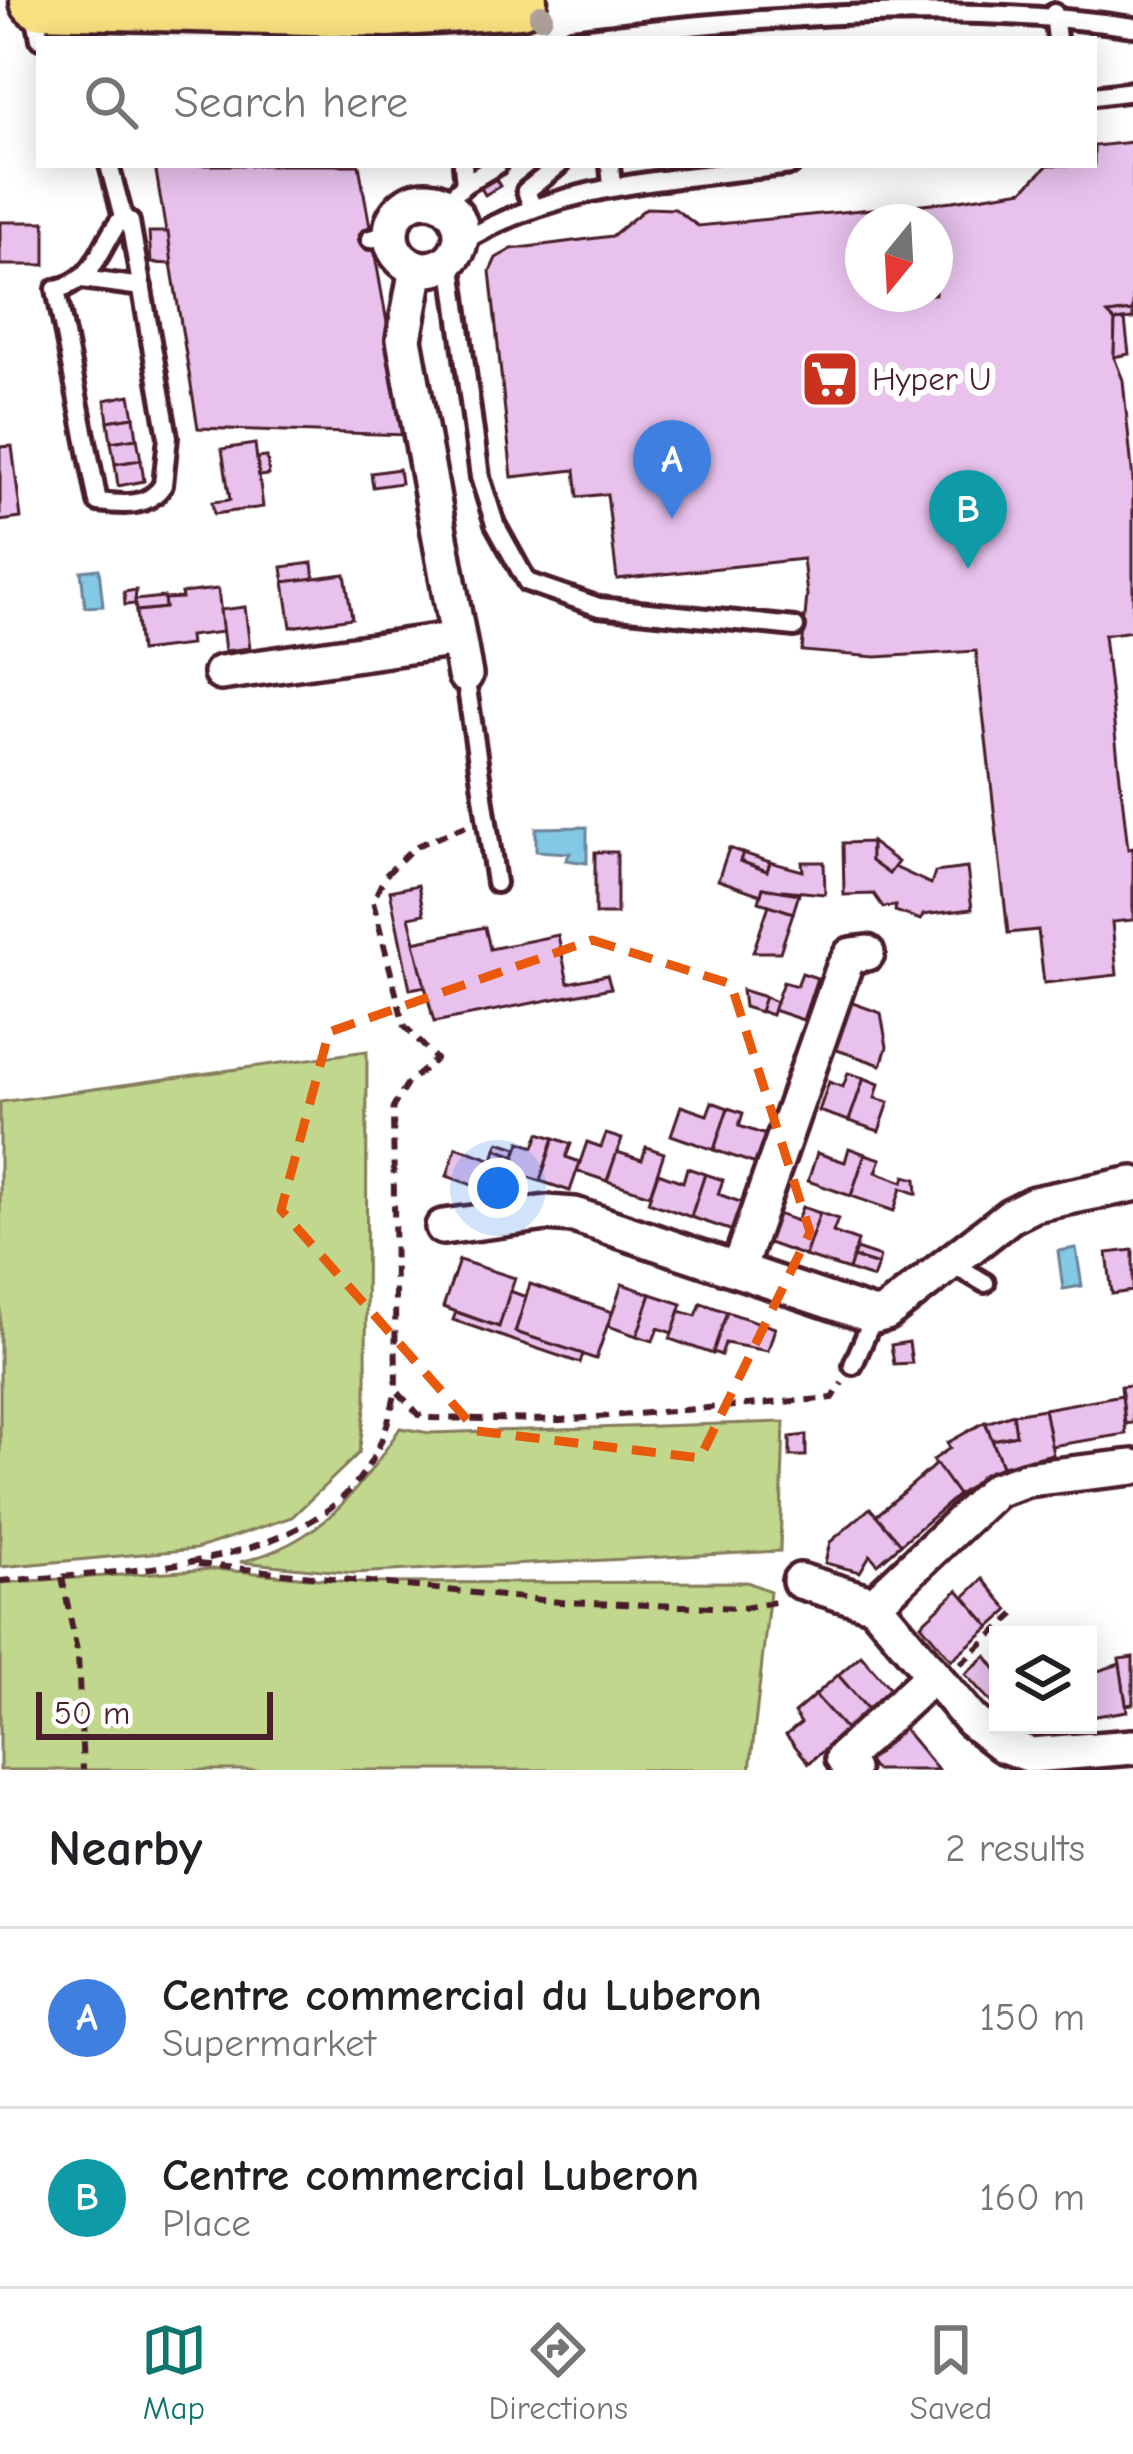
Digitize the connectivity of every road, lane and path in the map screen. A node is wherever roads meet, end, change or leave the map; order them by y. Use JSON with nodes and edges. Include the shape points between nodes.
{"nodes":[{"id":1,"x":35,"y":0,"type":"edge"},
{"id":2,"x":519,"y":0,"type":"edge"},
{"id":3,"x":116,"y":6,"type":"edge"},
{"id":4,"x":1054,"y":14,"type":"junction"},
{"id":5,"x":1133,"y":27,"type":"edge"},
{"id":6,"x":40,"y":36,"type":"edge"},
{"id":7,"x":610,"y":36,"type":"edge"},
{"id":8,"x":1057,"y":36,"type":"edge"},
{"id":9,"x":1133,"y":91,"type":"edge"},
{"id":10,"x":1097,"y":96,"type":"edge"},
{"id":11,"x":110,"y":168,"type":"edge"},
{"id":12,"x":555,"y":168,"type":"edge"},
{"id":13,"x":610,"y":168,"type":"edge"},
{"id":14,"x":765,"y":168,"type":"edge"},
{"id":15,"x":461,"y":178,"type":"edge"},
{"id":16,"x":612,"y":186,"type":"junction"},
{"id":17,"x":532,"y":208,"type":"junction"},
{"id":18,"x":123,"y":217,"type":"junction"},
{"id":19,"x":440,"y":259,"type":"junction"},
{"id":20,"x":82,"y":279,"type":"junction"},
{"id":21,"x":142,"y":286,"type":"junction"},
{"id":22,"x":795,"y":627,"type":"dead end"},
{"id":23,"x":458,"y":639,"type":"junction"},
{"id":24,"x":221,"y":674,"type":"dead end"},
{"id":25,"x":465,"y":676,"type":"joint"},
{"id":26,"x":486,"y":818,"type":"junction"},
{"id":27,"x":496,"y":883,"type":"dead end"},
{"id":28,"x":867,"y":953,"type":"dead end"},
{"id":29,"x":1133,"y":1184,"type":"edge"},
{"id":30,"x":442,"y":1227,"type":"dead end"},
{"id":31,"x":951,"y":1263,"type":"junction"},
{"id":32,"x":738,"y":1270,"type":"junction"},
{"id":33,"x":985,"y":1283,"type":"dead end"},
{"id":34,"x":874,"y":1316,"type":"junction"},
{"id":35,"x":854,"y":1364,"type":"joint"},
{"id":36,"x":396,"y":1390,"type":"junction"},
{"id":37,"x":1133,"y":1467,"type":"edge"},
{"id":38,"x":198,"y":1564,"type":"junction"},
{"id":39,"x":62,"y":1576,"type":"junction"},
{"id":40,"x":0,"y":1581,"type":"edge"},
{"id":41,"x":794,"y":1590,"type":"joint"},
{"id":42,"x":874,"y":1604,"type":"junction"},
{"id":43,"x":1015,"y":1614,"type":"dead end"},
{"id":44,"x":936,"y":1679,"type":"junction"},
{"id":45,"x":1133,"y":1747,"type":"edge"},
{"id":46,"x":83,"y":1770,"type":"edge"},
{"id":47,"x":851,"y":1770,"type":"edge"}],
"edges":[{"from":1,"to":3,"type":"main road"},
{"from":1,"to":6,"type":"lane"},
{"from":2,"to":3,"type":"main road","via":[[388,9]]},
{"from":4,"to":5,"type":"lane"},
{"from":4,"to":7,"type":"lane","via":[[919,5]]},
{"from":4,"to":8,"type":"lane"},
{"from":9,"to":10,"type":"lane"},
{"from":11,"to":18,"type":"lane"},
{"from":12,"to":17,"type":"lane","via":[[526,191]]},
{"from":13,"to":16,"type":"lane"},
{"from":14,"to":16,"type":"lane"},
{"from":15,"to":19,"type":"street","via":[[458,221]]},
{"from":15,"to":19,"type":"street","via":[[407,205],[380,236],[398,256]]},
{"from":16,"to":17,"type":"lane"},
{"from":17,"to":19,"type":"lane"},
{"from":18,"to":20,"type":"lane"},
{"from":18,"to":21,"type":"lane"},
{"from":19,"to":22,"type":"lane","via":[[453,275],[480,477],[527,582],[599,607]]},
{"from":19,"to":23,"type":"street","via":[[396,304]]},
{"from":20,"to":21,"type":"lane"},
{"from":20,"to":21,"type":"lane","via":[[56,289],[98,502],[113,504],[147,501],[166,476],[168,437]]},
{"from":23,"to":24,"type":"street"},
{"from":23,"to":25,"type":"street"},
{"from":25,"to":26,"type":"lane"},
{"from":26,"to":27,"type":"lane"},
{"from":26,"to":36,"type":"path","via":[[414,847],[385,875],[373,901],[404,1025],[436,1059],[393,1107]]},
{"from":28,"to":32,"type":"street","via":[[850,955],[844,967]]},
{"from":29,"to":31,"type":"street","via":[[1034,1204]]},
{"from":30,"to":32,"type":"street","via":[[574,1215]]},
{"from":31,"to":33,"type":"lane"},
{"from":31,"to":34,"type":"street"},
{"from":32,"to":34,"type":"street"},
{"from":34,"to":35,"type":"lane"},
{"from":35,"to":36,"type":"path","via":[[833,1398],[560,1420],[422,1418]]},
{"from":36,"to":38,"type":"path","via":[[385,1437],[360,1480],[300,1527]]},
{"from":37,"to":42,"type":"street","via":[[995,1490]]},
{"from":38,"to":39,"type":"path"},
{"from":38,"to":41,"type":"path","via":[[560,1602],[744,1608]]},
{"from":39,"to":40,"type":"path"},
{"from":39,"to":46,"type":"path","via":[[78,1656]]},
{"from":41,"to":42,"type":"street"},
{"from":42,"to":44,"type":"street"},
{"from":43,"to":44,"type":"path"},
{"from":44,"to":45,"type":"street","via":[[970,1720],[1031,1755]]},
{"from":44,"to":47,"type":"street","via":[[842,1758]]}]}
